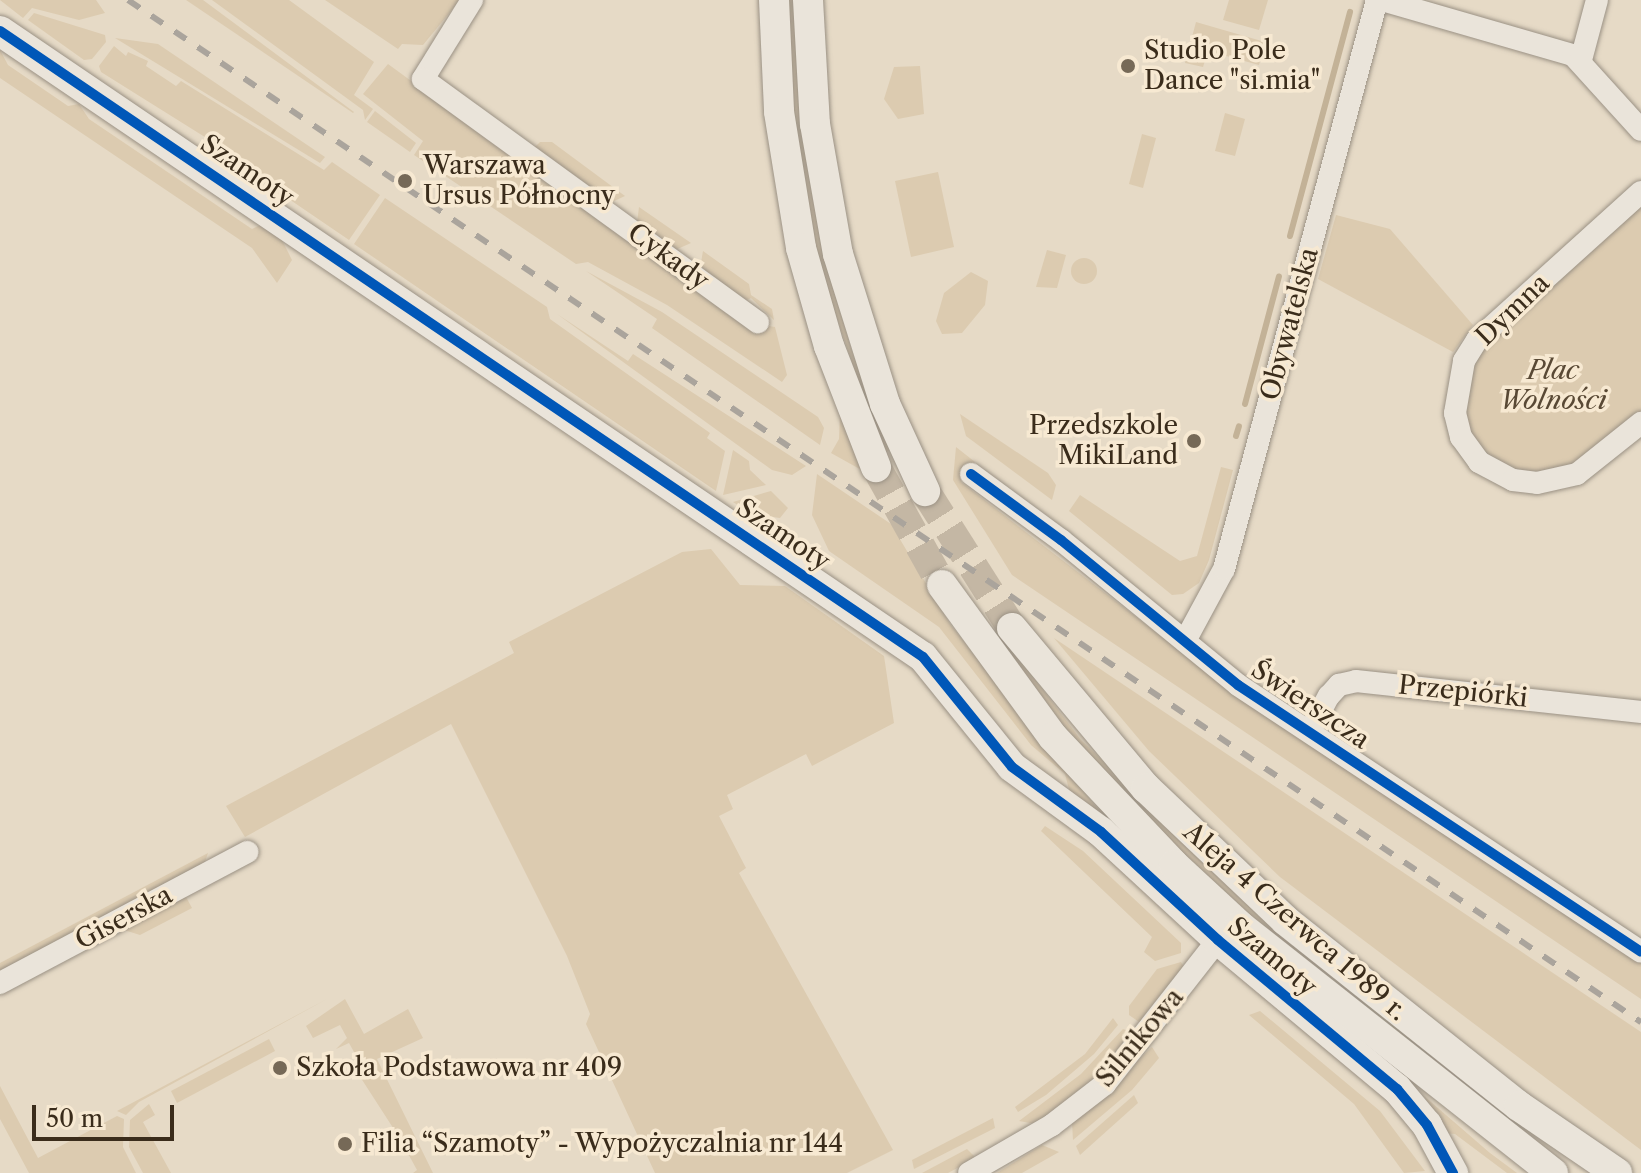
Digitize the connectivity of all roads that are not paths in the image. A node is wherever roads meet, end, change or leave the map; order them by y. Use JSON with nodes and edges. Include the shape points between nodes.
{"nodes":[{"id":1,"x":472,"y":0,"type":"edge"},
{"id":2,"x":774,"y":0,"type":"edge"},
{"id":3,"x":808,"y":0,"type":"edge"},
{"id":4,"x":1379,"y":0,"type":"edge"},
{"id":5,"x":1597,"y":0,"type":"edge"},
{"id":6,"x":0,"y":31,"type":"edge"},
{"id":7,"x":1581,"y":60,"type":"junction"},
{"id":8,"x":1641,"y":130,"type":"edge"},
{"id":9,"x":1641,"y":192,"type":"edge"},
{"id":10,"x":758,"y":322,"type":"dead end"},
{"id":11,"x":1641,"y":423,"type":"edge"},
{"id":12,"x":876,"y":467,"type":"tunnel mouth"},
{"id":13,"x":971,"y":474,"type":"dead end"},
{"id":14,"x":925,"y":491,"type":"tunnel mouth"},
{"id":15,"x":942,"y":585,"type":"tunnel mouth"},
{"id":16,"x":1012,"y":628,"type":"tunnel mouth"},
{"id":17,"x":1185,"y":641,"type":"junction"},
{"id":18,"x":1641,"y":712,"type":"edge"},
{"id":19,"x":1310,"y":731,"type":"junction"},
{"id":20,"x":247,"y":852,"type":"dead end"},
{"id":21,"x":1218,"y":940,"type":"junction"},
{"id":22,"x":1641,"y":952,"type":"edge"},
{"id":23,"x":0,"y":983,"type":"edge"},
{"id":24,"x":969,"y":1173,"type":"edge"},
{"id":25,"x":1453,"y":1173,"type":"edge"},
{"id":26,"x":1553,"y":1173,"type":"edge"},
{"id":27,"x":1617,"y":1173,"type":"edge"}],
"edges":[{"from":1,"to":10,"type":"street","name":"Cykady","via":[[423,79]]},
{"from":2,"to":12,"type":"main road","via":[[779,112],[801,248],[829,346]]},
{"from":3,"to":14,"type":"main road","via":[[815,124],[838,254],[885,404]]},
{"from":4,"to":7,"type":"street"},
{"from":4,"to":17,"type":"street","name":"Obywatelska","via":[[1224,569]]},
{"from":5,"to":7,"type":"street"},
{"from":6,"to":21,"type":"main road","name":"Szamoty","via":[[923,657],[1012,767],[1101,832]]},
{"from":7,"to":8,"type":"street"},
{"from":9,"to":11,"type":"street","name":"Dymna","via":[[1477,340],[1464,361],[1455,413],[1461,437],[1479,462],[1513,480],[1537,483],[1577,474]]},
{"from":13,"to":17,"type":"street","name":"Świerszcza"},
{"from":15,"to":26,"type":"main road","name":"Aleja 4 Czerwca 1989 r.","via":[[1053,737],[1174,865],[1240,926]]},
{"from":16,"to":27,"type":"main road","name":"Aleja 4 Czerwca 1989 r.","via":[[1129,770],[1273,909],[1507,1097]]},
{"from":17,"to":19,"type":"street","name":"Świerszcza","via":[[1238,685]]},
{"from":18,"to":19,"type":"street","name":"Przepiórki","via":[[1356,681],[1339,685]]},
{"from":19,"to":22,"type":"street","name":"Świerszcza"},
{"from":20,"to":23,"type":"street","name":"Giserska"},
{"from":21,"to":24,"type":"street","name":"Silnikowa","via":[[1124,1065],[1075,1111]]},
{"from":21,"to":25,"type":"main road","name":"Szamoty","via":[[1397,1089],[1427,1125]]}]}
